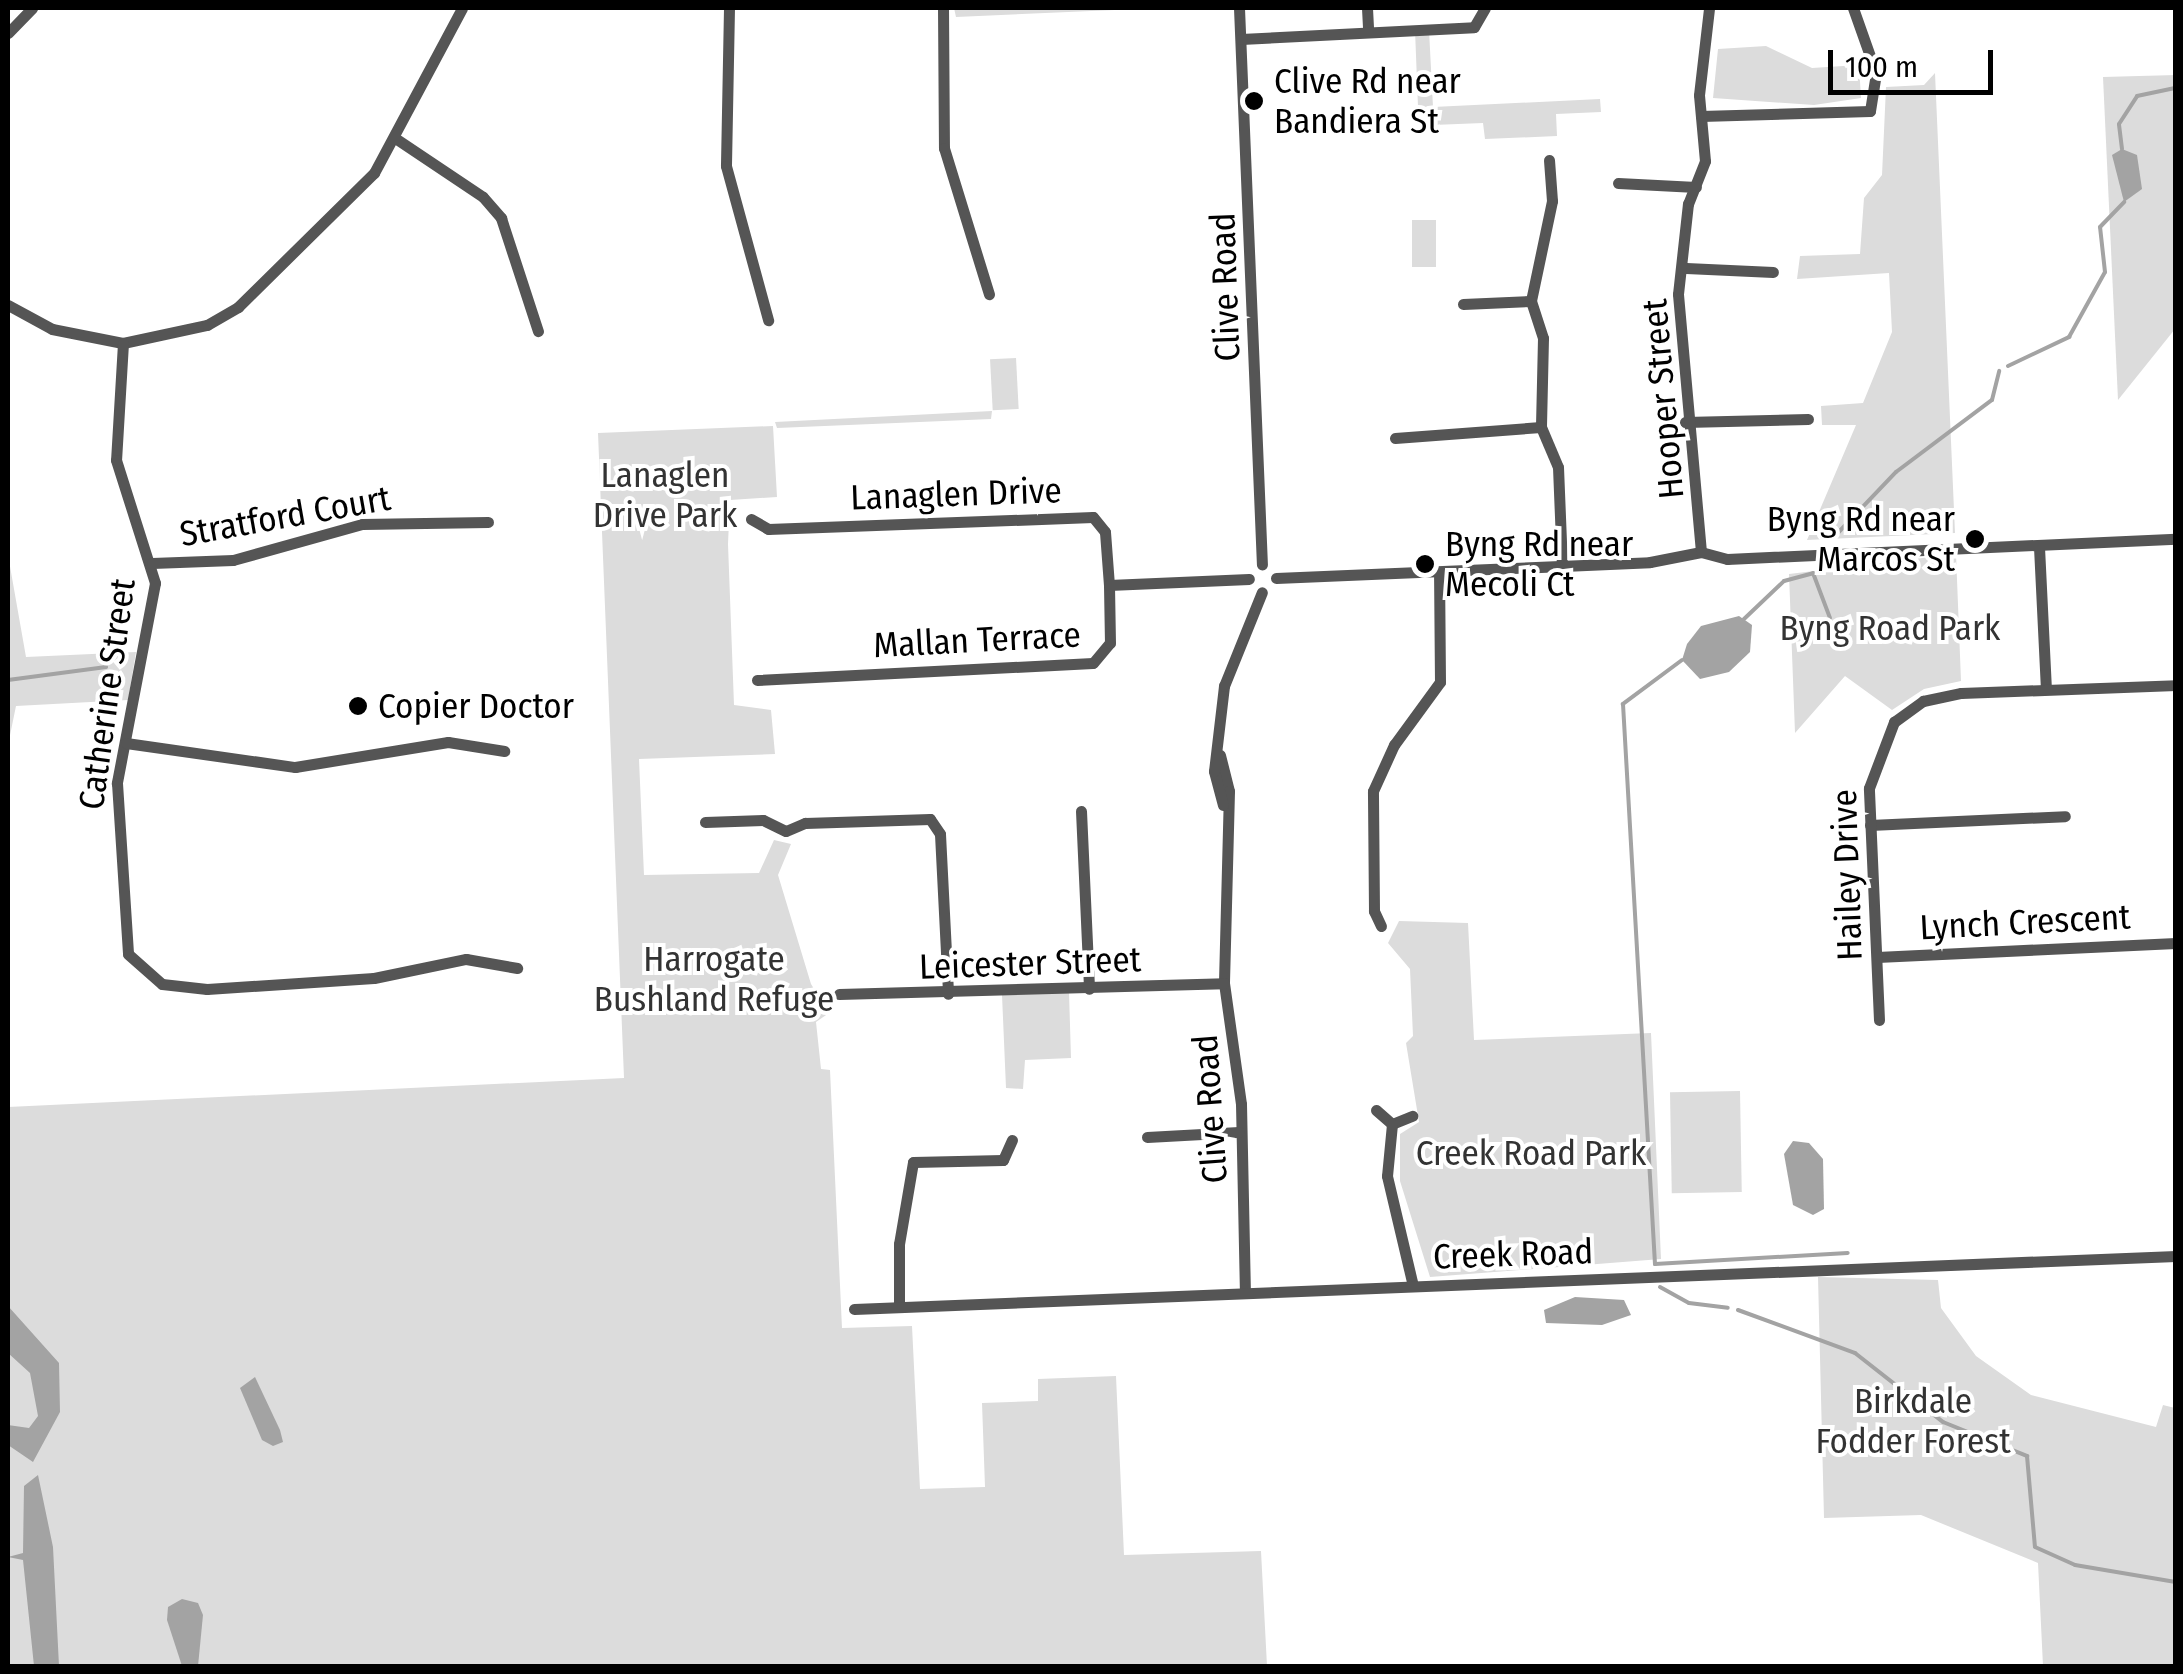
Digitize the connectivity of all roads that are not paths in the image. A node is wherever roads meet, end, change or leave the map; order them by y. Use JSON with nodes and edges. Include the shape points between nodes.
{"nodes":[{"id":1,"x":32,"y":8,"type":"edge"},
{"id":2,"x":462,"y":8,"type":"edge"},
{"id":3,"x":729,"y":8,"type":"edge"},
{"id":4,"x":943,"y":8,"type":"edge"},
{"id":5,"x":1240,"y":8,"type":"edge"},
{"id":6,"x":1367,"y":8,"type":"edge"},
{"id":7,"x":1709,"y":8,"type":"edge"},
{"id":8,"x":1854,"y":8,"type":"edge"},
{"id":9,"x":1486,"y":12,"type":"edge"},
{"id":10,"x":1368,"y":29,"type":"junction"},
{"id":11,"x":8,"y":33,"type":"edge"},
{"id":12,"x":1241,"y":38,"type":"junction"},
{"id":13,"x":1701,"y":116,"type":"junction"},
{"id":14,"x":398,"y":140,"type":"junction"},
{"id":15,"x":1548,"y":160,"type":"dead end"},
{"id":16,"x":1618,"y":182,"type":"dead end"},
{"id":17,"x":1696,"y":188,"type":"junction"},
{"id":18,"x":1686,"y":268,"type":"junction"},
{"id":19,"x":1773,"y":272,"type":"dead end"},
{"id":20,"x":989,"y":294,"type":"dead end"},
{"id":21,"x":1531,"y":301,"type":"junction"},
{"id":22,"x":1463,"y":304,"type":"dead end"},
{"id":23,"x":8,"y":305,"type":"edge"},
{"id":24,"x":768,"y":320,"type":"dead end"},
{"id":25,"x":538,"y":330,"type":"dead end"},
{"id":26,"x":124,"y":343,"type":"junction"},
{"id":27,"x":1808,"y":419,"type":"dead end"},
{"id":28,"x":1685,"y":422,"type":"junction"},
{"id":29,"x":1540,"y":427,"type":"junction"},
{"id":30,"x":1395,"y":438,"type":"dead end"},
{"id":31,"x":751,"y":519,"type":"dead end"},
{"id":32,"x":488,"y":522,"type":"dead end"},
{"id":33,"x":2176,"y":539,"type":"edge"},
{"id":34,"x":2039,"y":547,"type":"junction"},
{"id":35,"x":1701,"y":552,"type":"junction"},
{"id":36,"x":152,"y":563,"type":"junction"},
{"id":37,"x":1262,"y":564,"type":"junction"},
{"id":38,"x":1562,"y":565,"type":"junction"},
{"id":39,"x":1439,"y":572,"type":"junction"},
{"id":40,"x":1276,"y":578,"type":"junction"},
{"id":41,"x":1249,"y":579,"type":"junction"},
{"id":42,"x":1109,"y":585,"type":"junction"},
{"id":43,"x":1262,"y":592,"type":"junction"},
{"id":44,"x":756,"y":680,"type":"dead end"},
{"id":45,"x":2176,"y":684,"type":"edge"},
{"id":46,"x":2046,"y":689,"type":"junction"},
{"id":47,"x":126,"y":743,"type":"junction"},
{"id":48,"x":504,"y":751,"type":"dead end"},
{"id":49,"x":1080,"y":811,"type":"dead end"},
{"id":50,"x":2066,"y":816,"type":"dead end"},
{"id":51,"x":705,"y":822,"type":"dead end"},
{"id":52,"x":1870,"y":824,"type":"junction"},
{"id":53,"x":1381,"y":926,"type":"dead end"},
{"id":54,"x":2176,"y":943,"type":"edge"},
{"id":55,"x":1877,"y":957,"type":"junction"},
{"id":56,"x":518,"y":968,"type":"dead end"},
{"id":57,"x":1224,"y":983,"type":"junction"},
{"id":58,"x":1090,"y":989,"type":"junction"},
{"id":59,"x":839,"y":994,"type":"dead end"},
{"id":60,"x":948,"y":994,"type":"junction"},
{"id":61,"x":1880,"y":1020,"type":"dead end"},
{"id":62,"x":1376,"y":1110,"type":"dead end"},
{"id":63,"x":1412,"y":1116,"type":"dead end"},
{"id":64,"x":1392,"y":1124,"type":"junction"},
{"id":65,"x":1239,"y":1132,"type":"junction"},
{"id":66,"x":1147,"y":1137,"type":"dead end"},
{"id":67,"x":1012,"y":1140,"type":"dead end"},
{"id":68,"x":2176,"y":1256,"type":"edge"},
{"id":69,"x":1413,"y":1286,"type":"junction"},
{"id":70,"x":1245,"y":1292,"type":"junction"},
{"id":71,"x":899,"y":1307,"type":"junction"},
{"id":72,"x":854,"y":1309,"type":"dead end"}],
"edges":[{"from":1,"to":11,"type":"street"},
{"from":2,"to":14,"type":"street"},
{"from":3,"to":24,"type":"street","via":[[726,166]]},
{"from":4,"to":20,"type":"street","via":[[944,148]]},
{"from":5,"to":12,"type":"street","name":"Clive Road"},
{"from":6,"to":10,"type":"street"},
{"from":7,"to":13,"type":"street","name":"Hooper Street"},
{"from":8,"to":13,"type":"street","via":[[1876,73],[1870,111]]},
{"from":9,"to":10,"type":"street","via":[[1474,27]]},
{"from":10,"to":12,"type":"street"},
{"from":12,"to":37,"type":"street","name":"Clive Road"},
{"from":13,"to":17,"type":"street","name":"Hooper Street","via":[[1705,161]]},
{"from":14,"to":25,"type":"street","via":[[483,196],[501,218]]},
{"from":14,"to":26,"type":"street","via":[[359,190],[238,307],[207,325]]},
{"from":15,"to":21,"type":"street","via":[[1552,201]]},
{"from":16,"to":17,"type":"street"},
{"from":17,"to":18,"type":"street","name":"Hooper Street","via":[[1686,219]]},
{"from":18,"to":19,"type":"street"},
{"from":18,"to":28,"type":"street","name":"Hooper Street","via":[[1678,294]]},
{"from":21,"to":22,"type":"street"},
{"from":21,"to":29,"type":"street","via":[[1544,338]]},
{"from":23,"to":26,"type":"street","via":[[52,329]]},
{"from":26,"to":36,"type":"street","name":"Catherine Street","via":[[116,460]]},
{"from":27,"to":28,"type":"street"},
{"from":28,"to":35,"type":"street","name":"Hooper Street"},
{"from":29,"to":30,"type":"street"},
{"from":29,"to":38,"type":"street","via":[[1558,467]]},
{"from":31,"to":42,"type":"street","name":"Lanaglen Drive","via":[[768,529],[1093,517],[1105,532]]},
{"from":32,"to":36,"type":"street","name":"Stratford Court","via":[[362,524],[233,560]]},
{"from":33,"to":34,"type":"street"},
{"from":34,"to":35,"type":"street","via":[[1727,559]]},
{"from":34,"to":46,"type":"street"},
{"from":35,"to":38,"type":"street"},
{"from":36,"to":47,"type":"street","name":"Catherine Street","via":[[154,602]]},
{"from":37,"to":40,"type":"street"},
{"from":37,"to":41,"type":"street"},
{"from":38,"to":39,"type":"street"},
{"from":39,"to":40,"type":"street"},
{"from":39,"to":53,"type":"street","via":[[1440,682],[1394,745],[1373,791],[1374,911]]},
{"from":40,"to":43,"type":"street"},
{"from":41,"to":42,"type":"street","name":"Mallan Terrace"},
{"from":41,"to":43,"type":"street"},
{"from":42,"to":44,"type":"street","name":"Mallan Terrace","via":[[1110,643],[1100,661]]},
{"from":43,"to":57,"type":"street","name":"Clive Road","via":[[1224,686],[1215,790],[1223,804]]},
{"from":45,"to":46,"type":"street","name":"Hailey Drive"},
{"from":46,"to":52,"type":"street","name":"Hailey Drive","via":[[1961,693],[1923,702],[1894,722],[1872,769]]},
{"from":47,"to":48,"type":"street","via":[[295,767],[448,742]]},
{"from":47,"to":56,"type":"street","name":"Catherine Street","via":[[116,816],[122,931],[128,954],[162,984],[349,981],[466,959]]},
{"from":49,"to":58,"type":"street"},
{"from":50,"to":52,"type":"street"},
{"from":51,"to":60,"type":"street","via":[[763,820],[786,831],[805,823],[930,818],[940,834]]},
{"from":52,"to":55,"type":"street","name":"Hailey Drive"},
{"from":54,"to":55,"type":"street","name":"Lynch Crescent"},
{"from":55,"to":61,"type":"street","name":"Hailey Drive"},
{"from":57,"to":58,"type":"street","name":"Leicester Street"},
{"from":57,"to":65,"type":"street","name":"Clive Road"},
{"from":58,"to":60,"type":"street","name":"Leicester Street"},
{"from":59,"to":60,"type":"street","name":"Leicester Street"},
{"from":62,"to":64,"type":"street"},
{"from":63,"to":64,"type":"street"},
{"from":64,"to":69,"type":"street","via":[[1387,1176]]},
{"from":65,"to":66,"type":"street"},
{"from":65,"to":70,"type":"street","name":"Clive Road"},
{"from":67,"to":71,"type":"street","via":[[1002,1160],[912,1162],[899,1244]]},
{"from":68,"to":69,"type":"street","name":"Creek Road"},
{"from":69,"to":70,"type":"street","name":"Creek Road"},
{"from":70,"to":71,"type":"street","name":"Creek Road"},
{"from":71,"to":72,"type":"street","name":"Creek Road"}]}
